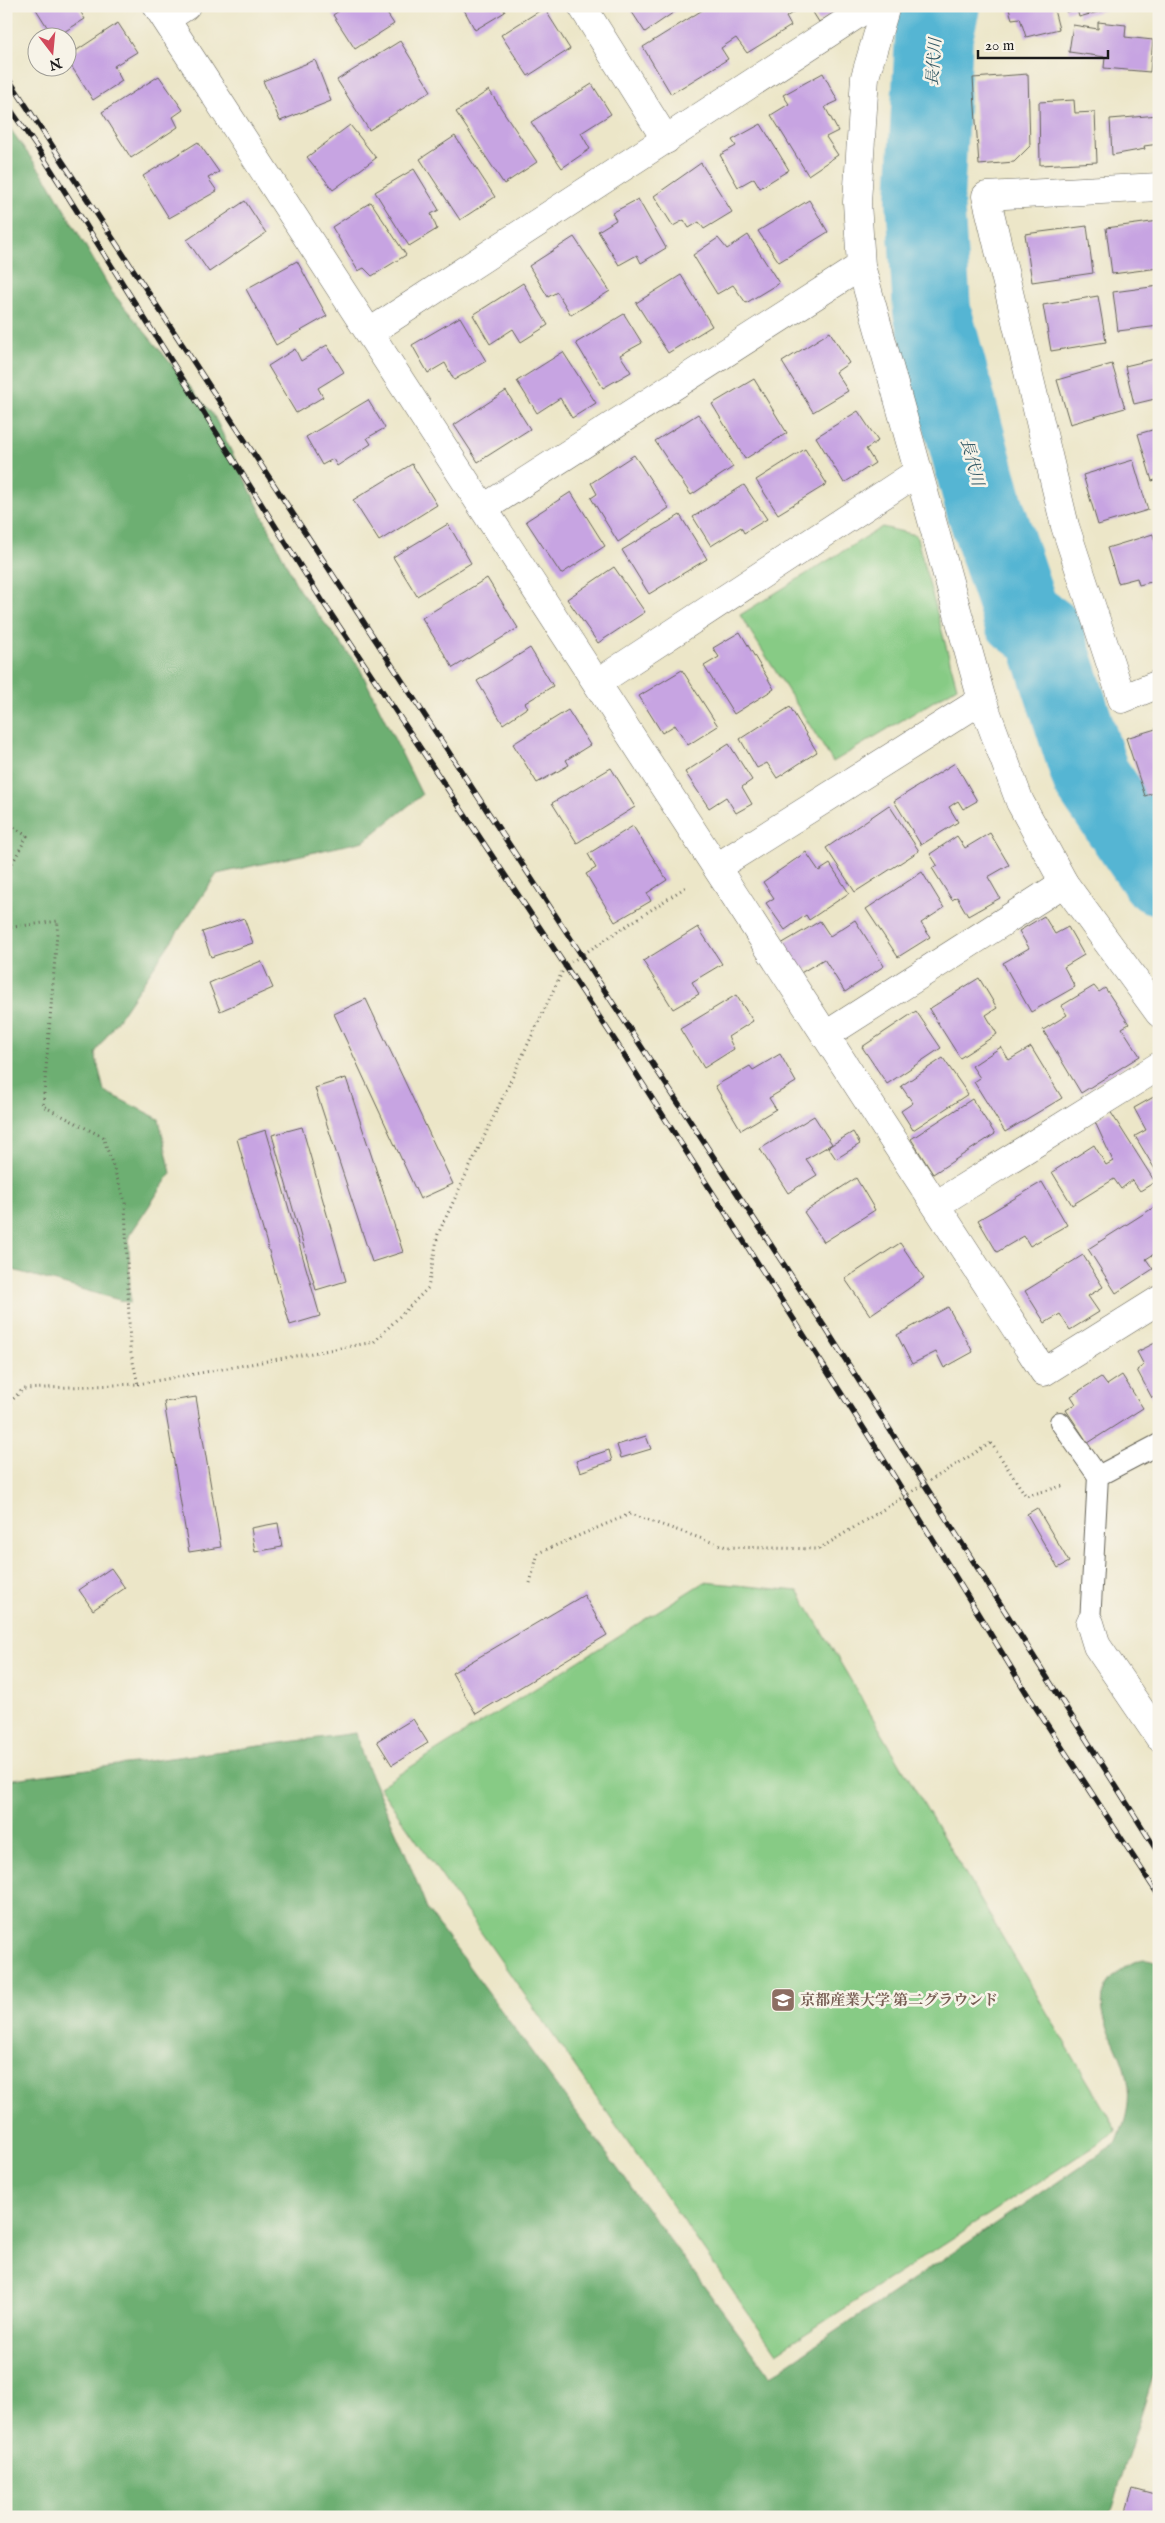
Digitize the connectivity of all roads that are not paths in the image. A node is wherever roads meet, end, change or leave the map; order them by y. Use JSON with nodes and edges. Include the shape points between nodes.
{"nodes":[{"id":1,"x":582,"y":6,"type":"edge"},
{"id":2,"x":870,"y":6,"type":"edge"},
{"id":3,"x":886,"y":6,"type":"edge"},
{"id":4,"x":170,"y":11,"type":"edge"},
{"id":5,"x":666,"y":140,"type":"junction"},
{"id":6,"x":1159,"y":187,"type":"edge"},
{"id":7,"x":861,"y":266,"type":"junction"},
{"id":8,"x":370,"y":332,"type":"junction"},
{"id":9,"x":918,"y":472,"type":"junction"},
{"id":10,"x":484,"y":508,"type":"junction"},
{"id":11,"x":597,"y":683,"type":"junction"},
{"id":12,"x":1159,"y":684,"type":"edge"},
{"id":13,"x":982,"y":700,"type":"junction"},
{"id":14,"x":717,"y":867,"type":"junction"},
{"id":15,"x":1064,"y":883,"type":"junction"},
{"id":16,"x":1159,"y":1013,"type":"edge"},
{"id":17,"x":826,"y":1035,"type":"junction"},
{"id":18,"x":1159,"y":1066,"type":"edge"},
{"id":19,"x":936,"y":1206,"type":"junction"},
{"id":20,"x":1159,"y":1300,"type":"edge"},
{"id":21,"x":1060,"y":1422,"type":"dead end"},
{"id":22,"x":1159,"y":1444,"type":"edge"},
{"id":23,"x":1098,"y":1476,"type":"junction"},
{"id":24,"x":1090,"y":1623,"type":"joint"},
{"id":25,"x":1159,"y":1737,"type":"edge"}],
"edges":[{"from":1,"to":5,"type":"street"},
{"from":2,"to":5,"type":"street"},
{"from":3,"to":7,"type":"street","via":[[865,77],[857,202]]},
{"from":4,"to":8,"type":"street"},
{"from":5,"to":8,"type":"street"},
{"from":6,"to":12,"type":"street","via":[[986,196],[1065,526],[1122,699]]},
{"from":7,"to":9,"type":"street"},
{"from":7,"to":10,"type":"street"},
{"from":8,"to":10,"type":"street"},
{"from":9,"to":11,"type":"street"},
{"from":9,"to":13,"type":"street"},
{"from":10,"to":11,"type":"street"},
{"from":11,"to":14,"type":"street"},
{"from":13,"to":14,"type":"street"},
{"from":13,"to":15,"type":"street","via":[[1020,802]]},
{"from":14,"to":17,"type":"street"},
{"from":15,"to":16,"type":"street"},
{"from":15,"to":17,"type":"street"},
{"from":17,"to":19,"type":"street"},
{"from":18,"to":19,"type":"street"},
{"from":19,"to":20,"type":"street","via":[[1044,1372]]},
{"from":21,"to":23,"type":"lane"},
{"from":22,"to":23,"type":"lane"},
{"from":23,"to":24,"type":"lane"},
{"from":24,"to":25,"type":"street","via":[[1097,1646]]}]}
